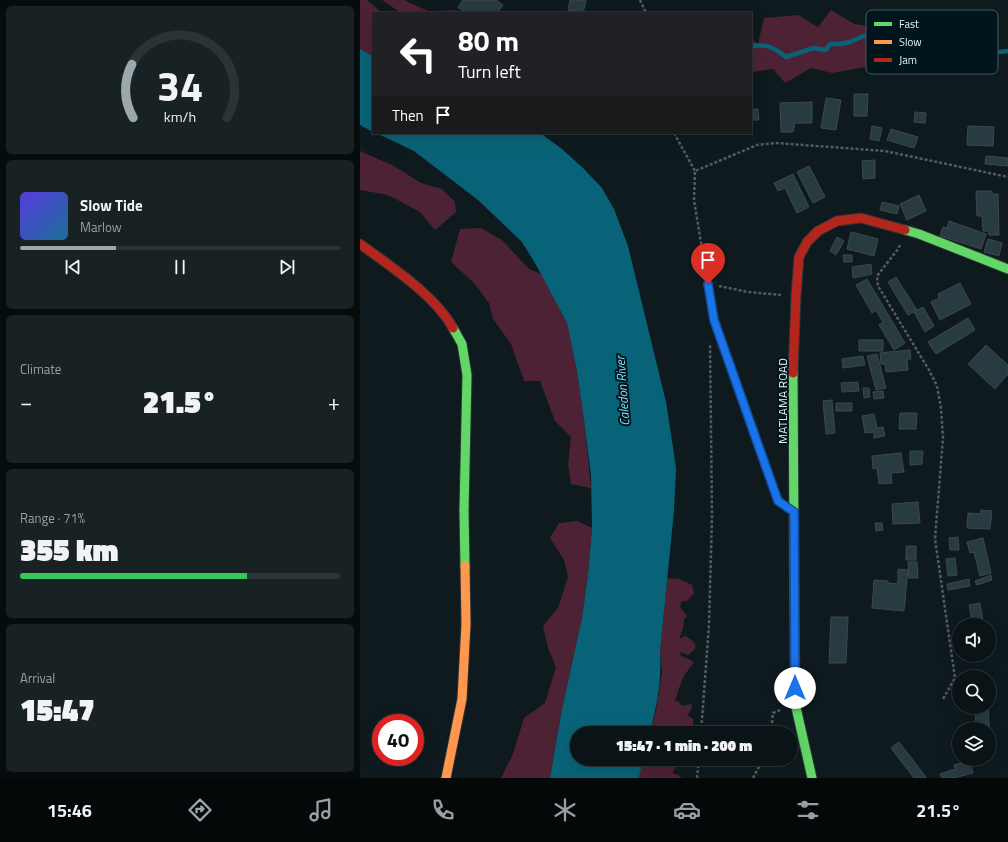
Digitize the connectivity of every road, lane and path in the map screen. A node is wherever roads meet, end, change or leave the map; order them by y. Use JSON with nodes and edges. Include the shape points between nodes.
{"nodes":[{"id":1,"x":640,"y":0,"type":"edge"},
{"id":2,"x":646,"y":12,"type":"edge"},
{"id":3,"x":675,"y":134,"type":"edge"},
{"id":4,"x":695,"y":171,"type":"junction"},
{"id":5,"x":1008,"y":177,"type":"edge"},
{"id":6,"x":905,"y":229,"type":"junction"},
{"id":7,"x":360,"y":244,"type":"edge"},
{"id":8,"x":1008,"y":269,"type":"edge"},
{"id":9,"x":708,"y":284,"type":"junction"},
{"id":10,"x":796,"y":296,"type":"junction"},
{"id":11,"x":714,"y":320,"type":"junction"},
{"id":12,"x":794,"y":512,"type":"junction"},
{"id":13,"x":943,"y":699,"type":"dead end"},
{"id":14,"x":795,"y":703,"type":"junction"},
{"id":15,"x":702,"y":726,"type":"edge"},
{"id":16,"x":772,"y":726,"type":"edge"},
{"id":17,"x":699,"y":766,"type":"edge"},
{"id":18,"x":759,"y":766,"type":"edge"},
{"id":19,"x":446,"y":778,"type":"edge"},
{"id":20,"x":698,"y":778,"type":"edge"},
{"id":21,"x":753,"y":778,"type":"edge"},
{"id":22,"x":812,"y":778,"type":"edge"}],
"edges":[{"from":1,"to":2,"type":"path"},
{"from":3,"to":4,"type":"path"},
{"from":4,"to":5,"type":"path","via":[[757,145],[776,143],[884,151]]},
{"from":4,"to":9,"type":"path","via":[[694,200]]},
{"from":6,"to":8,"type":"street","name":"MATLAMA ROAD"},
{"from":6,"to":10,"type":"street","name":"MATLAMA ROAD","via":[[861,218],[837,221],[818,231],[807,242],[799,257]]},
{"from":6,"to":13,"type":"path","via":[[898,249],[877,276],[878,286],[937,386],[942,408],[943,438],[935,539],[955,678]]},
{"from":7,"to":19,"type":"street","via":[[403,275],[437,306],[462,344],[467,375],[464,511],[466,624],[462,699]]},
{"from":9,"to":10,"type":"path","via":[[748,292]]},
{"from":9,"to":11,"type":"lane"},
{"from":10,"to":12,"type":"street","name":"MATLAMA ROAD","via":[[793,383]]},
{"from":11,"to":12,"type":"lane","via":[[778,501]]},
{"from":11,"to":15,"type":"path","via":[[710,330],[712,517],[709,625]]},
{"from":12,"to":14,"type":"street","name":"MATLAMA ROAD"},
{"from":14,"to":16,"type":"path","via":[[773,713]]},
{"from":14,"to":22,"type":"street","name":"MATLAMA ROAD"},
{"from":17,"to":20,"type":"path"},
{"from":18,"to":21,"type":"path"}]}
